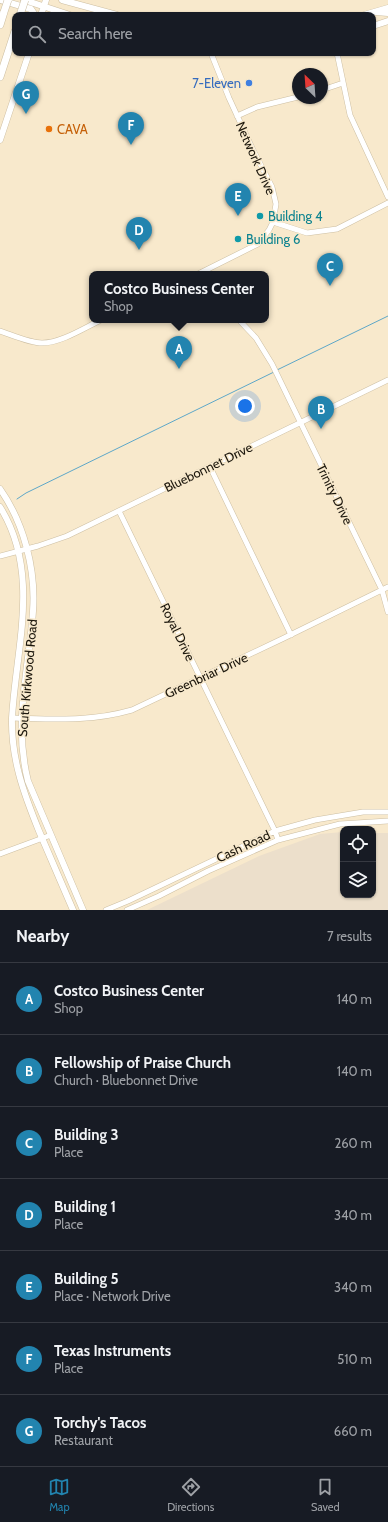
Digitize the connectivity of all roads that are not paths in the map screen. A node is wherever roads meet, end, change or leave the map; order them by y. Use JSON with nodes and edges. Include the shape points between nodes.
{"nodes":[{"id":1,"x":0,"y":0,"type":"edge"},
{"id":2,"x":8,"y":0,"type":"edge"},
{"id":3,"x":24,"y":0,"type":"edge"},
{"id":4,"x":46,"y":0,"type":"edge"},
{"id":5,"x":62,"y":0,"type":"edge"},
{"id":6,"x":44,"y":7,"type":"junction"},
{"id":7,"x":388,"y":8,"type":"edge"},
{"id":8,"x":21,"y":12,"type":"edge"},
{"id":9,"x":33,"y":12,"type":"edge"},
{"id":10,"x":42,"y":12,"type":"edge"},
{"id":11,"x":60,"y":12,"type":"edge"},
{"id":12,"x":106,"y":12,"type":"edge"},
{"id":13,"x":373,"y":12,"type":"edge"},
{"id":14,"x":376,"y":12,"type":"edge"},
{"id":15,"x":388,"y":13,"type":"edge"},
{"id":16,"x":388,"y":21,"type":"edge"},
{"id":17,"x":0,"y":25,"type":"edge"},
{"id":18,"x":376,"y":25,"type":"edge"},
{"id":19,"x":12,"y":40,"type":"edge"},
{"id":20,"x":28,"y":56,"type":"edge"},
{"id":21,"x":212,"y":56,"type":"edge"},
{"id":22,"x":338,"y":56,"type":"edge"},
{"id":23,"x":0,"y":77,"type":"edge"},
{"id":24,"x":343,"y":83,"type":"junction"},
{"id":25,"x":328,"y":88,"type":"edge"},
{"id":26,"x":292,"y":98,"type":"edge"},
{"id":27,"x":237,"y":116,"type":"junction"},
{"id":28,"x":0,"y":140,"type":"edge"},
{"id":29,"x":388,"y":197,"type":"edge"},
{"id":30,"x":388,"y":203,"type":"edge"},
{"id":31,"x":273,"y":222,"type":"junction"},
{"id":32,"x":210,"y":271,"type":"edge"},
{"id":33,"x":94,"y":323,"type":"edge"},
{"id":34,"x":242,"y":323,"type":"edge"},
{"id":35,"x":0,"y":331,"type":"edge"},
{"id":36,"x":388,"y":380,"type":"edge"},
{"id":37,"x":301,"y":422,"type":"junction"},
{"id":38,"x":210,"y":467,"type":"junction"},
{"id":39,"x":0,"y":489,"type":"edge"},
{"id":40,"x":0,"y":507,"type":"edge"},
{"id":41,"x":119,"y":511,"type":"junction"},
{"id":42,"x":26,"y":549,"type":"junction"},
{"id":43,"x":18,"y":552,"type":"junction"},
{"id":44,"x":0,"y":556,"type":"edge"},
{"id":45,"x":388,"y":587,"type":"edge"},
{"id":46,"x":382,"y":590,"type":"junction"},
{"id":47,"x":24,"y":592,"type":"junction"},
{"id":48,"x":33,"y":592,"type":"junction"},
{"id":49,"x":388,"y":612,"type":"edge"},
{"id":50,"x":21,"y":634,"type":"junction"},
{"id":51,"x":31,"y":635,"type":"junction"},
{"id":52,"x":291,"y":635,"type":"junction"},
{"id":53,"x":200,"y":678,"type":"junction"},
{"id":54,"x":12,"y":718,"type":"junction"},
{"id":55,"x":21,"y":718,"type":"junction"},
{"id":56,"x":28,"y":781,"type":"junction"},
{"id":57,"x":21,"y":783,"type":"junction"},
{"id":58,"x":388,"y":812,"type":"edge"},
{"id":59,"x":379,"y":813,"type":"junction"},
{"id":60,"x":333,"y":817,"type":"junction"},
{"id":61,"x":388,"y":821,"type":"edge"},
{"id":62,"x":380,"y":822,"type":"junction"},
{"id":63,"x":335,"y":826,"type":"junction"},
{"id":64,"x":275,"y":831,"type":"junction"},
{"id":65,"x":51,"y":834,"type":"junction"},
{"id":66,"x":42,"y":838,"type":"junction"},
{"id":67,"x":278,"y":840,"type":"junction"},
{"id":68,"x":0,"y":854,"type":"edge"},
{"id":69,"x":205,"y":864,"type":"junction"},
{"id":70,"x":208,"y":871,"type":"junction"},
{"id":71,"x":73,"y":910,"type":"edge"},
{"id":72,"x":83,"y":910,"type":"edge"},
{"id":73,"x":106,"y":910,"type":"edge"},
{"id":74,"x":127,"y":910,"type":"edge"}],
"edges":[{"from":1,"to":9,"type":"main road","via":[[31,9]]},
{"from":2,"to":17,"type":"highway","bridge":true},
{"from":3,"to":6,"type":"main road"},
{"from":3,"to":8,"type":"highway","bridge":true},
{"from":4,"to":6,"type":"main road"},
{"from":5,"to":12,"type":"main road"},
{"from":6,"to":10,"type":"main road"},
{"from":6,"to":11,"type":"main road"},
{"from":7,"to":13,"type":"main road"},
{"from":14,"to":15,"type":"main road"},
{"from":16,"to":18,"type":"main road"},
{"from":19,"to":23,"type":"highway"},
{"from":20,"to":28,"type":"main road"},
{"from":21,"to":27,"type":"street","name":"Network Drive"},
{"from":22,"to":24,"type":"street"},
{"from":24,"to":25,"type":"street"},
{"from":24,"to":29,"type":"street","via":[[350,115]]},
{"from":26,"to":27,"type":"street","via":[[257,107]]},
{"from":27,"to":31,"type":"street","name":"Network Drive","via":[[272,187],[276,204]]},
{"from":30,"to":31,"type":"street","via":[[337,230],[307,233]]},
{"from":31,"to":32,"type":"street","name":"Network Drive","via":[[258,244]]},
{"from":33,"to":35,"type":"street","via":[[62,338],[42,343]]},
{"from":34,"to":37,"type":"street","name":"Trinity Drive","via":[[256,338],[272,364]]},
{"from":36,"to":37,"type":"street","name":"Bluebonnet Drive"},
{"from":37,"to":38,"type":"street","name":"Bluebonnet Drive"},
{"from":37,"to":46,"type":"street","name":"Trinity Drive"},
{"from":38,"to":41,"type":"street","name":"Bluebonnet Drive"},
{"from":38,"to":52,"type":"street"},
{"from":39,"to":42,"type":"main road","name":"South Kirkwood Road","via":[[16,519]]},
{"from":40,"to":43,"type":"main road","name":"South Kirkwood Road"},
{"from":41,"to":42,"type":"street","name":"Bluebonnet Drive","via":[[62,538]]},
{"from":41,"to":53,"type":"street","name":"Royal Drive"},
{"from":42,"to":43,"type":"street","name":"Bluebonnet Drive"},
{"from":42,"to":48,"type":"main road","name":"South Kirkwood Road"},
{"from":43,"to":44,"type":"street","name":"Bluebonnet Drive"},
{"from":43,"to":47,"type":"main road","name":"South Kirkwood Road"},
{"from":45,"to":46,"type":"street","name":"Greenbriar Drive"},
{"from":46,"to":49,"type":"street","name":"Trinity Drive"},
{"from":46,"to":52,"type":"street","name":"Greenbriar Drive"},
{"from":47,"to":48,"type":"main road"},
{"from":47,"to":50,"type":"main road","name":"South Kirkwood Road"},
{"from":48,"to":51,"type":"main road","name":"South Kirkwood Road"},
{"from":50,"to":51,"type":"main road"},
{"from":50,"to":54,"type":"main road","name":"South Kirkwood Road"},
{"from":51,"to":55,"type":"main road","name":"South Kirkwood Road"},
{"from":52,"to":53,"type":"street","name":"Greenbriar Drive"},
{"from":53,"to":55,"type":"street","name":"Greenbriar Drive","via":[[142,706],[115,714],[84,719]]},
{"from":53,"to":64,"type":"street","name":"Royal Drive"},
{"from":54,"to":55,"type":"street","name":"Greenbriar Drive"},
{"from":54,"to":57,"type":"main road","name":"South Kirkwood Road","via":[[13,753]]},
{"from":55,"to":56,"type":"main road","name":"South Kirkwood Road","via":[[23,756]]},
{"from":56,"to":57,"type":"main road"},
{"from":56,"to":65,"type":"main road","name":"South Kirkwood Road"},
{"from":57,"to":66,"type":"main road","name":"South Kirkwood Road"},
{"from":58,"to":59,"type":"street","name":"Cash Road"},
{"from":59,"to":60,"type":"street","name":"Cash Road","via":[[363,812]]},
{"from":59,"to":62,"type":"street"},
{"from":60,"to":63,"type":"street"},
{"from":60,"to":64,"type":"street","name":"Cash Road"},
{"from":61,"to":62,"type":"street","name":"Cash Road"},
{"from":62,"to":63,"type":"street","name":"Cash Road"},
{"from":63,"to":67,"type":"street","name":"Cash Road"},
{"from":64,"to":67,"type":"street","name":"Royal Drive"},
{"from":64,"to":69,"type":"street","name":"Cash Road"},
{"from":65,"to":66,"type":"street"},
{"from":65,"to":72,"type":"main road","name":"South Kirkwood Road"},
{"from":66,"to":68,"type":"street"},
{"from":66,"to":71,"type":"main road","name":"South Kirkwood Road"},
{"from":67,"to":70,"type":"street","name":"Cash Road"},
{"from":69,"to":70,"type":"street"},
{"from":69,"to":73,"type":"street","name":"Cash Road"},
{"from":70,"to":74,"type":"street","name":"Cash Road"}]}
